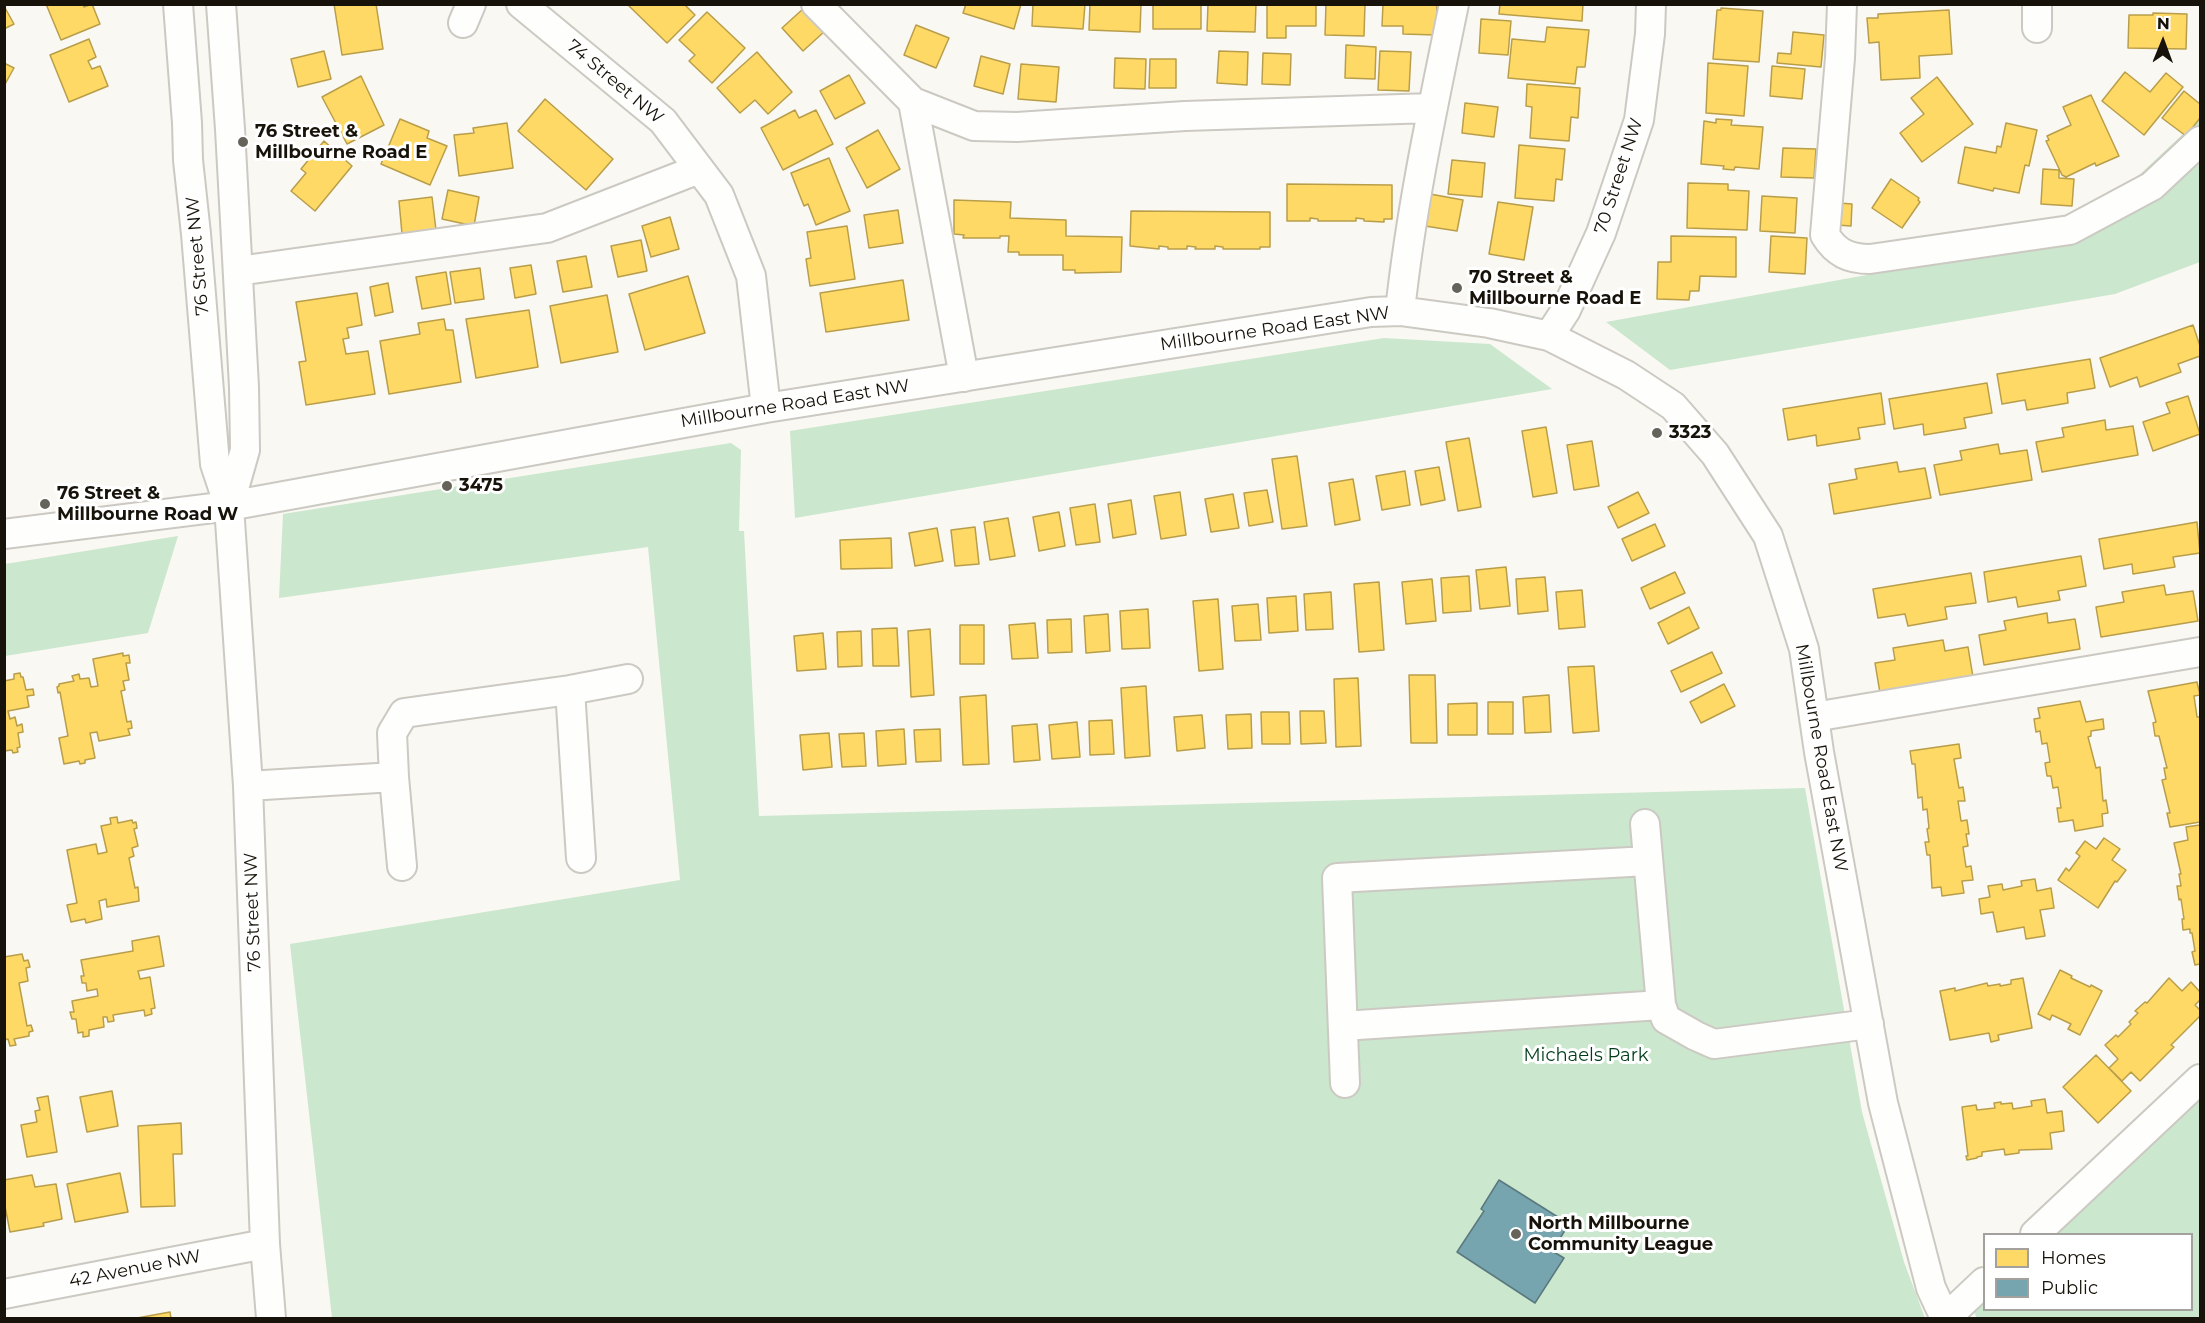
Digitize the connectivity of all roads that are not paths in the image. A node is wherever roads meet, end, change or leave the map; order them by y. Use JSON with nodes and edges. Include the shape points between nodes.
{"nodes":[{"id":1,"x":178,"y":4,"type":"edge"},
{"id":2,"x":221,"y":4,"type":"edge"},
{"id":3,"x":521,"y":4,"type":"edge"},
{"id":4,"x":816,"y":4,"type":"edge"},
{"id":5,"x":1454,"y":4,"type":"edge"},
{"id":6,"x":1651,"y":4,"type":"edge"},
{"id":7,"x":1842,"y":4,"type":"edge"},
{"id":8,"x":913,"y":102,"type":"junction"},
{"id":9,"x":1432,"y":108,"type":"junction"},
{"id":10,"x":2200,"y":141,"type":"edge"},
{"id":11,"x":699,"y":169,"type":"junction"},
{"id":12,"x":238,"y":271,"type":"junction"},
{"id":13,"x":1400,"y":311,"type":"junction"},
{"id":14,"x":1548,"y":336,"type":"junction"},
{"id":15,"x":964,"y":377,"type":"junction"},
{"id":16,"x":766,"y":408,"type":"junction"},
{"id":17,"x":229,"y":506,"type":"junction"},
{"id":18,"x":4,"y":534,"type":"edge"},
{"id":19,"x":2200,"y":652,"type":"edge"},
{"id":20,"x":628,"y":679,"type":"dead end"},
{"id":21,"x":570,"y":690,"type":"junction"},
{"id":22,"x":1814,"y":717,"type":"junction"},
{"id":23,"x":394,"y":777,"type":"junction"},
{"id":24,"x":248,"y":786,"type":"junction"},
{"id":25,"x":1645,"y":824,"type":"dead end"},
{"id":26,"x":581,"y":858,"type":"dead end"},
{"id":27,"x":1648,"y":861,"type":"junction"},
{"id":28,"x":402,"y":866,"type":"dead end"},
{"id":29,"x":1661,"y":1005,"type":"junction"},
{"id":30,"x":1869,"y":1024,"type":"junction"},
{"id":31,"x":1343,"y":1026,"type":"junction"},
{"id":32,"x":2200,"y":1079,"type":"edge"},
{"id":33,"x":1345,"y":1083,"type":"dead end"},
{"id":34,"x":2036,"y":1233,"type":"edge"},
{"id":35,"x":266,"y":1244,"type":"junction"},
{"id":36,"x":1983,"y":1283,"type":"edge"},
{"id":37,"x":4,"y":1294,"type":"edge"},
{"id":38,"x":271,"y":1318,"type":"edge"},
{"id":39,"x":1945,"y":1318,"type":"edge"}],
"edges":[{"from":1,"to":17,"type":"street","name":"76 Street NW","via":[[215,464]]},
{"from":2,"to":12,"type":"street","name":"76 Street NW"},
{"from":3,"to":11,"type":"street","name":"74 Street NW","via":[[663,121]]},
{"from":4,"to":8,"type":"street"},
{"from":5,"to":9,"type":"street"},
{"from":6,"to":14,"type":"street","name":"70 Street NW","via":[[1639,120],[1601,233],[1566,310]]},
{"from":7,"to":10,"type":"street","via":[[1826,235],[1832,247],[1856,259],[2070,230],[2152,186]]},
{"from":8,"to":9,"type":"street","via":[[974,126]]},
{"from":8,"to":15,"type":"street"},
{"from":9,"to":13,"type":"street"},
{"from":11,"to":12,"type":"street","via":[[547,228]]},
{"from":11,"to":16,"type":"street","name":"74 Street NW","via":[[719,195],[751,276]]},
{"from":12,"to":17,"type":"street","name":"76 Street NW","via":[[245,450]]},
{"from":13,"to":14,"type":"street","name":"Millbourne Road East NW"},
{"from":13,"to":15,"type":"street","name":"Millbourne Road East NW","via":[[1371,312]]},
{"from":14,"to":22,"type":"street","name":"Millbourne Road East NW","via":[[1626,375],[1673,406],[1715,454],[1768,536],[1804,649]]},
{"from":15,"to":16,"type":"street","name":"Millbourne Road East NW"},
{"from":16,"to":17,"type":"street","name":"Millbourne Road East NW"},
{"from":17,"to":18,"type":"street","name":"Millbourne Road East NW"},
{"from":17,"to":24,"type":"street","name":"76 Street NW"},
{"from":19,"to":22,"type":"street"},
{"from":20,"to":21,"type":"street"},
{"from":21,"to":23,"type":"street","via":[[404,713],[392,733]]},
{"from":21,"to":26,"type":"street"},
{"from":22,"to":30,"type":"street","name":"Millbourne Road East NW"},
{"from":23,"to":24,"type":"street"},
{"from":23,"to":28,"type":"street"},
{"from":24,"to":35,"type":"street","name":"76 Street NW"},
{"from":25,"to":27,"type":"street"},
{"from":27,"to":29,"type":"street"},
{"from":27,"to":31,"type":"street","via":[[1337,878]]},
{"from":29,"to":30,"type":"street","via":[[1666,1019],[1714,1044]]},
{"from":29,"to":31,"type":"street"},
{"from":30,"to":39,"type":"street","name":"Millbourne Road East NW","via":[[1883,1103],[1931,1288]]},
{"from":31,"to":33,"type":"street"},
{"from":32,"to":34,"type":"street"},
{"from":35,"to":37,"type":"street","name":"42 Avenue NW"},
{"from":35,"to":38,"type":"street","name":"76 Street NW"},
{"from":36,"to":39,"type":"street"}]}
